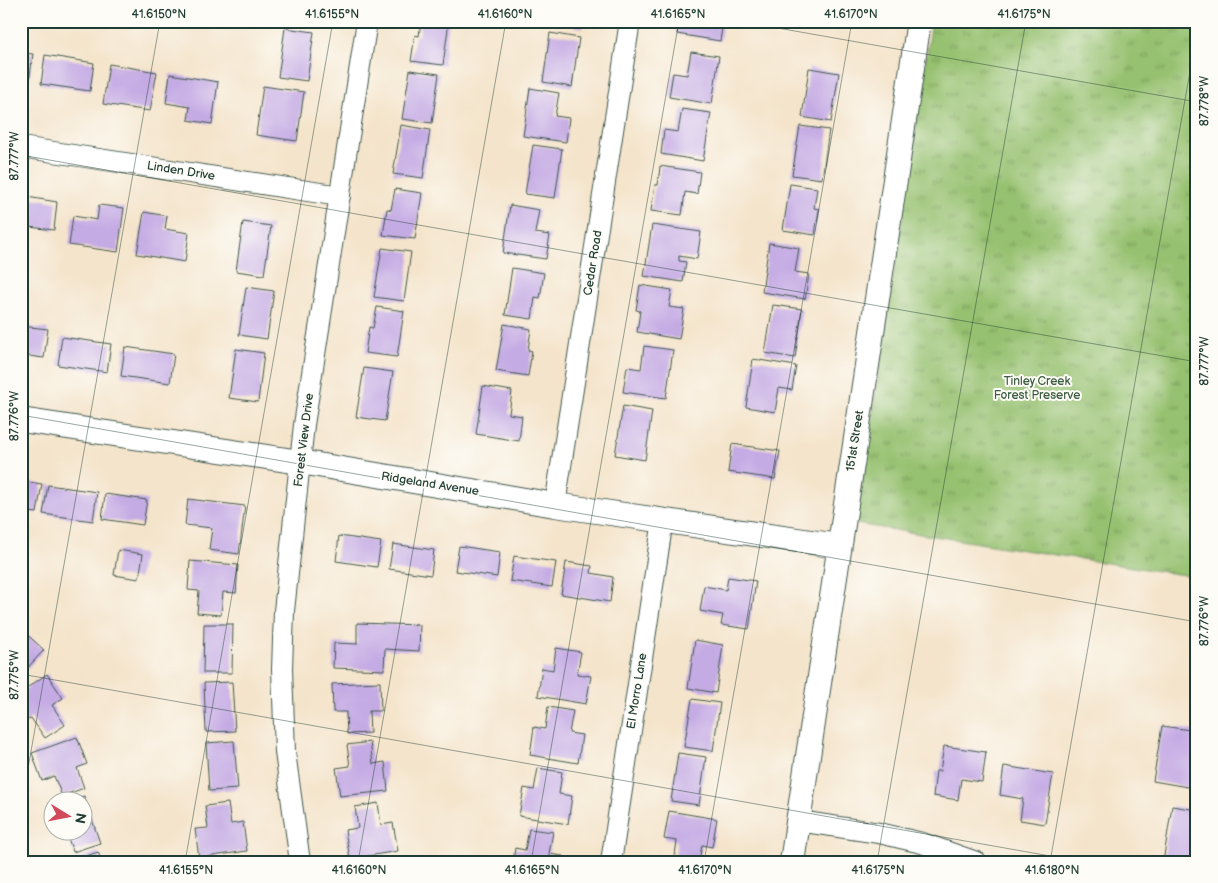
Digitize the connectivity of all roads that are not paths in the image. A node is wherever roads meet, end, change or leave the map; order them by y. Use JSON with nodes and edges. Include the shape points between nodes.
{"nodes":[{"id":1,"x":367,"y":21,"type":"edge"},
{"id":2,"x":630,"y":21,"type":"edge"},
{"id":3,"x":919,"y":21,"type":"edge"},
{"id":4,"x":21,"y":147,"type":"edge"},
{"id":5,"x":340,"y":196,"type":"junction"},
{"id":6,"x":21,"y":420,"type":"edge"},
{"id":7,"x":300,"y":462,"type":"junction"},
{"id":8,"x":555,"y":504,"type":"junction"},
{"id":9,"x":663,"y":520,"type":"junction"},
{"id":10,"x":840,"y":546,"type":"junction"},
{"id":11,"x":798,"y":821,"type":"junction"},
{"id":12,"x":300,"y":862,"type":"edge"},
{"id":13,"x":611,"y":862,"type":"edge"},
{"id":14,"x":792,"y":862,"type":"edge"},
{"id":15,"x":976,"y":862,"type":"edge"}],
"edges":[{"from":1,"to":5,"type":"street","name":"Forest View Drive"},
{"from":2,"to":8,"type":"street","name":"Cedar Road"},
{"from":3,"to":10,"type":"street","name":"151st Street"},
{"from":4,"to":5,"type":"street","name":"Linden Drive"},
{"from":5,"to":7,"type":"street","name":"Forest View Drive"},
{"from":6,"to":7,"type":"street","name":"Ridgeland Avenue"},
{"from":7,"to":8,"type":"street","name":"Ridgeland Avenue"},
{"from":7,"to":12,"type":"street","name":"Forest View Drive","via":[[284,611],[282,670],[285,752]]},
{"from":8,"to":9,"type":"street","name":"Ridgeland Avenue"},
{"from":9,"to":10,"type":"street","name":"Ridgeland Avenue"},
{"from":9,"to":13,"type":"street","name":"El Morro Lane"},
{"from":10,"to":11,"type":"street","name":"151st Street"},
{"from":11,"to":14,"type":"street","name":"151st Street"},
{"from":11,"to":15,"type":"street","via":[[879,833],[922,843]]}]}
